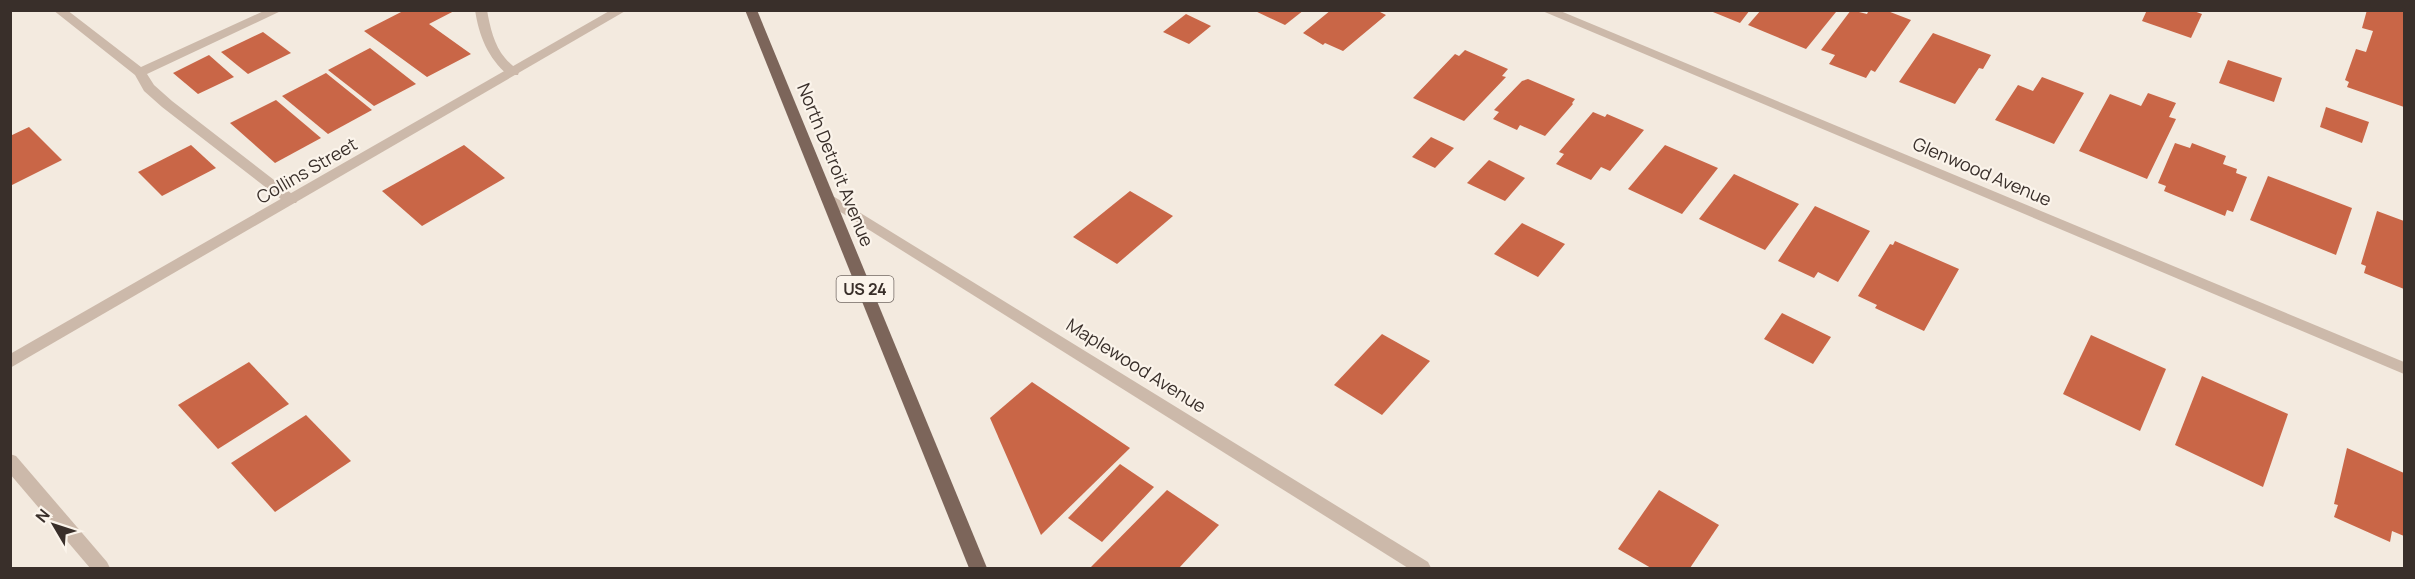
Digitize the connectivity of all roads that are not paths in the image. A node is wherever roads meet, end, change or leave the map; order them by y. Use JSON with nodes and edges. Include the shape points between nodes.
{"nodes":[{"id":1,"x":59,"y":10,"type":"edge"},
{"id":2,"x":277,"y":10,"type":"edge"},
{"id":3,"x":481,"y":10,"type":"edge"},
{"id":4,"x":621,"y":10,"type":"edge"},
{"id":5,"x":751,"y":10,"type":"edge"},
{"id":6,"x":1546,"y":10,"type":"edge"},
{"id":7,"x":141,"y":72,"type":"junction"},
{"id":8,"x":513,"y":72,"type":"junction"},
{"id":9,"x":828,"y":198,"type":"junction"},
{"id":10,"x":291,"y":200,"type":"junction"},
{"id":11,"x":10,"y":362,"type":"edge"},
{"id":12,"x":2404,"y":368,"type":"edge"},
{"id":13,"x":10,"y":461,"type":"edge"},
{"id":14,"x":101,"y":568,"type":"edge"},
{"id":15,"x":978,"y":568,"type":"edge"},
{"id":16,"x":1422,"y":568,"type":"edge"}],
"edges":[{"from":1,"to":7,"type":"street"},
{"from":2,"to":7,"type":"street"},
{"from":3,"to":8,"type":"street","via":[[486,37],[502,64]]},
{"from":4,"to":8,"type":"street","name":"Collins Street"},
{"from":5,"to":9,"type":"main road","name":"North Detroit Avenue","number":"US 24"},
{"from":6,"to":12,"type":"street","name":"Glenwood Avenue"},
{"from":7,"to":10,"type":"street","via":[[149,88],[167,104]]},
{"from":8,"to":10,"type":"street","name":"Collins Street"},
{"from":9,"to":15,"type":"main road","name":"North Detroit Avenue","number":"US 24"},
{"from":9,"to":16,"type":"street","name":"Maplewood Avenue"},
{"from":10,"to":11,"type":"street","name":"Collins Street"},
{"from":13,"to":14,"type":"street"}]}
